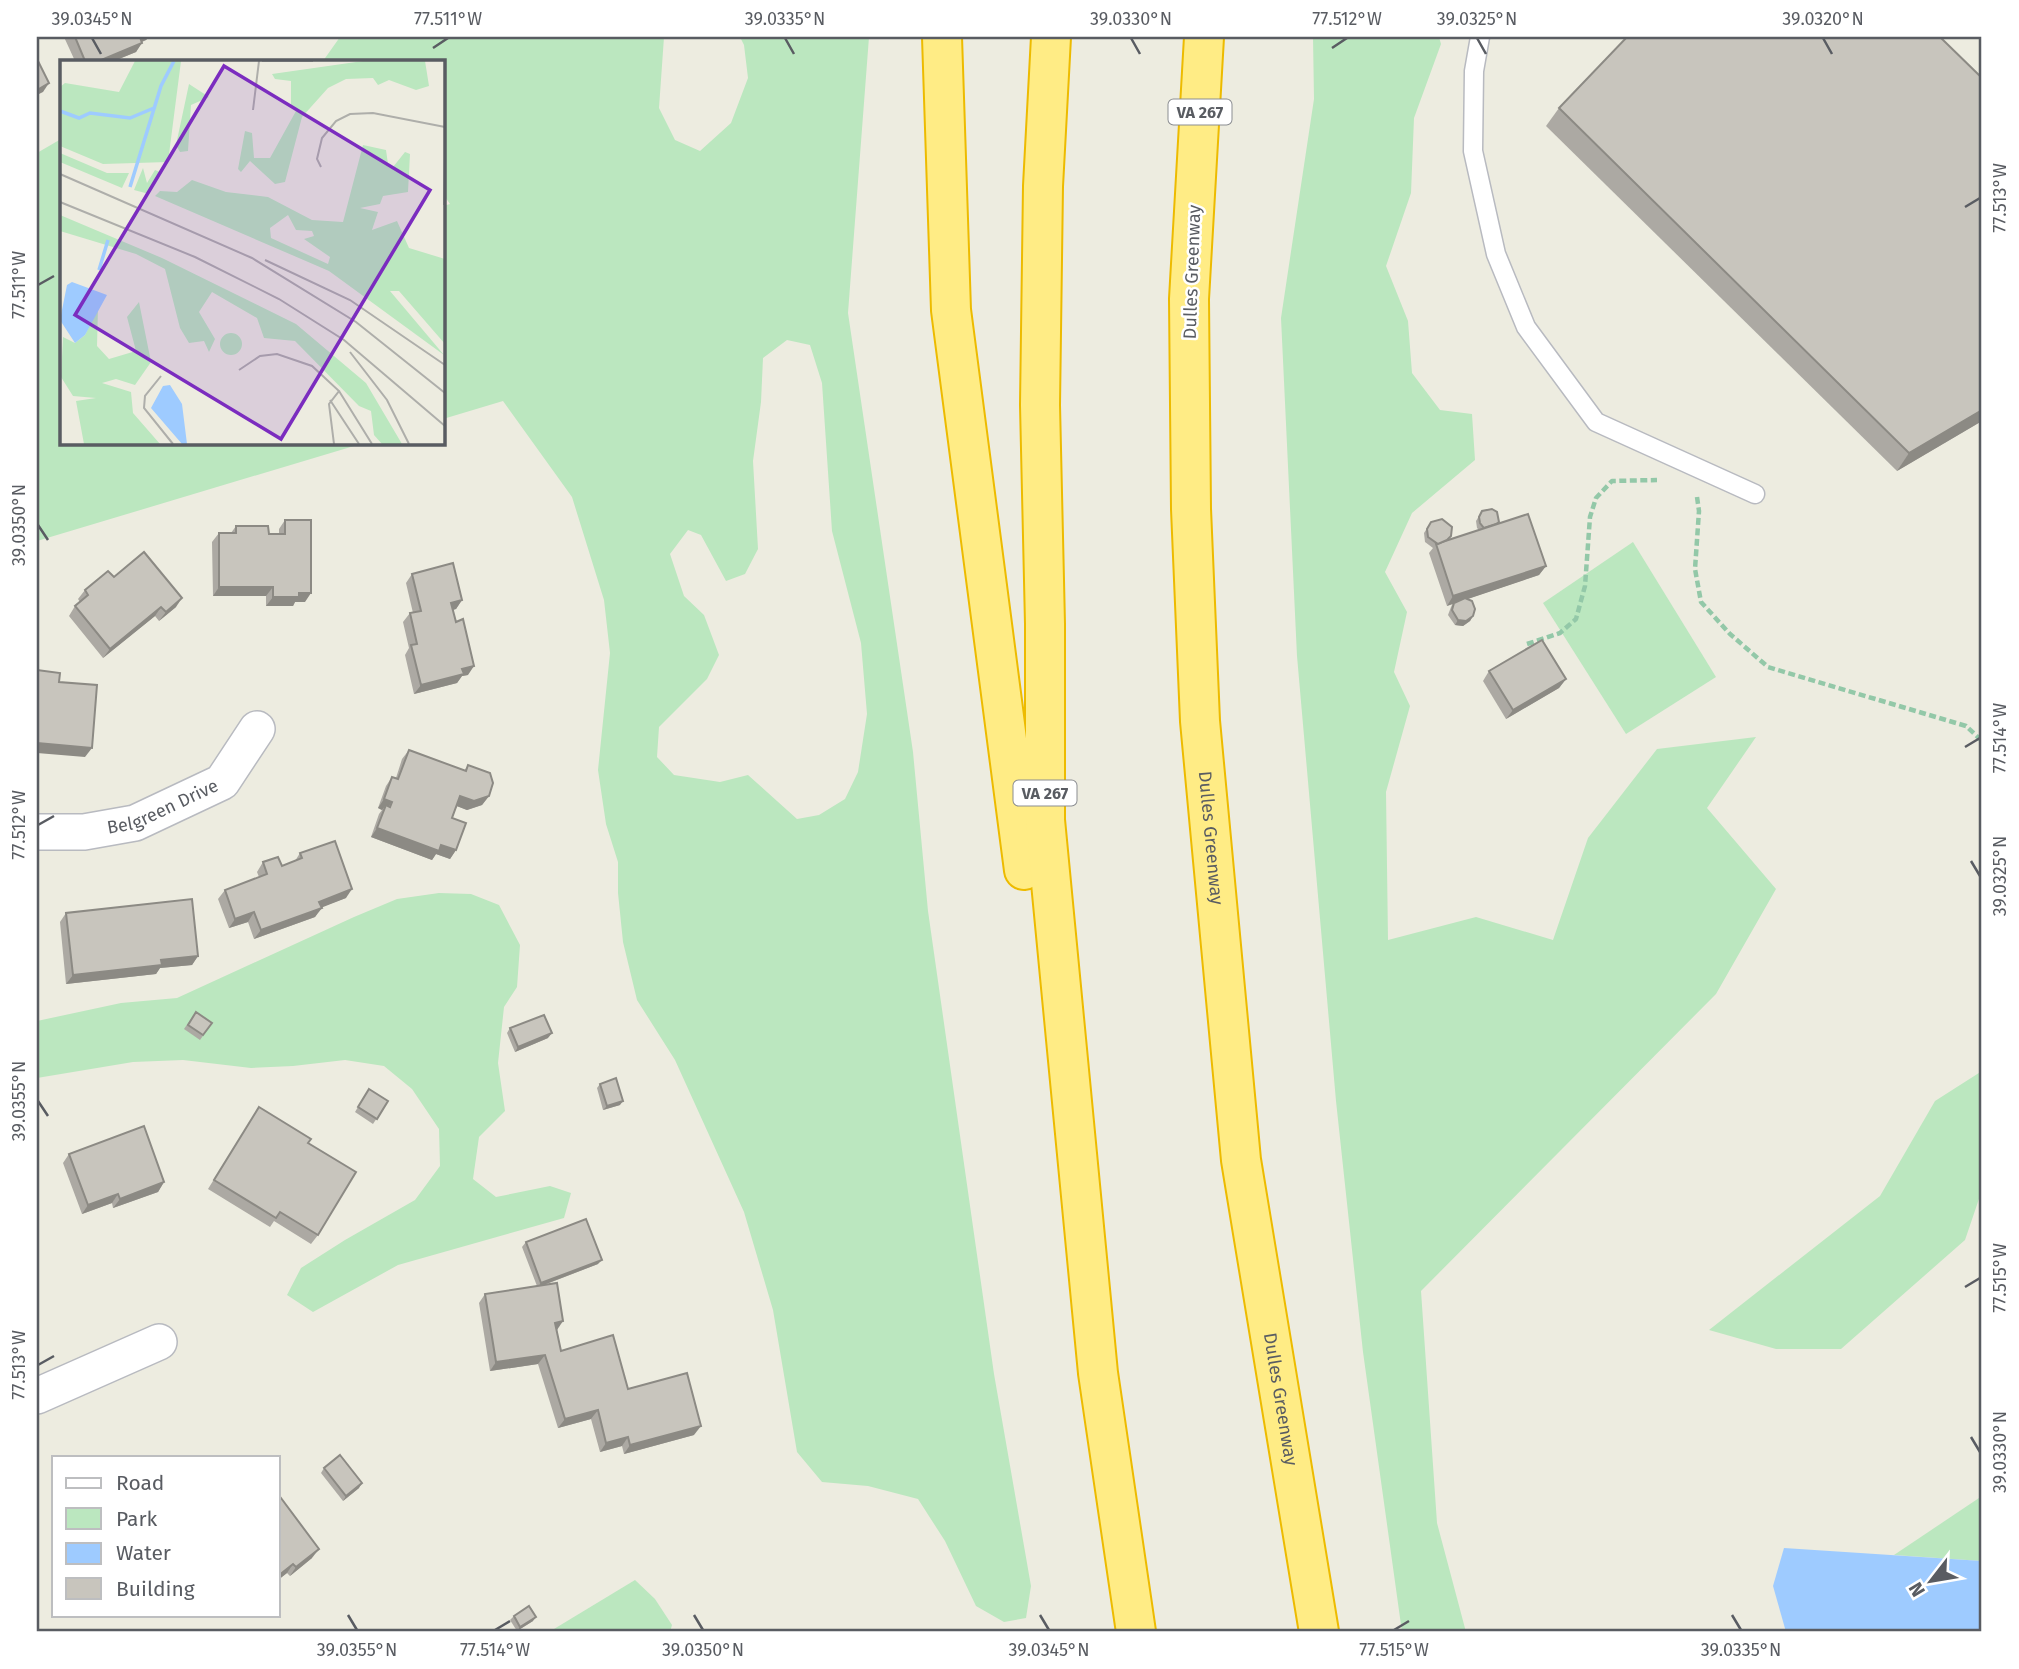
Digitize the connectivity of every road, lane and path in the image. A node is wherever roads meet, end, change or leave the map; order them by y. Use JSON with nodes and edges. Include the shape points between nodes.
{"nodes":[{"id":1,"x":942,"y":37,"type":"edge"},
{"id":2,"x":1051,"y":37,"type":"edge"},
{"id":3,"x":1203,"y":37,"type":"edge"},
{"id":4,"x":1224,"y":37,"type":"edge"},
{"id":5,"x":1480,"y":37,"type":"edge"},
{"id":6,"x":1196,"y":187,"type":"junction"},
{"id":7,"x":1667,"y":480,"type":"dead end"},
{"id":8,"x":1696,"y":490,"type":"dead end"},
{"id":9,"x":1755,"y":494,"type":"dead end"},
{"id":10,"x":1527,"y":644,"type":"dead end"},
{"id":11,"x":257,"y":729,"type":"dead end"},
{"id":12,"x":1982,"y":741,"type":"edge"},
{"id":13,"x":37,"y":832,"type":"edge"},
{"id":14,"x":159,"y":1342,"type":"dead end"},
{"id":15,"x":37,"y":1396,"type":"edge"},
{"id":16,"x":1122,"y":1546,"type":"junction"},
{"id":17,"x":1136,"y":1632,"type":"edge"},
{"id":18,"x":1319,"y":1632,"type":"edge"}],
"edges":[{"from":1,"to":16,"type":"highway","via":[[951,310],[1020,828],[1058,1223]]},
{"from":2,"to":16,"type":"highway","number":"VA 267","via":[[1043,186],[1040,405],[1045,820],[1098,1373]]},
{"from":3,"to":6,"type":"highway","name":"Dulles Greenway","number":"VA 267"},
{"from":4,"to":6,"type":"highway"},
{"from":5,"to":9,"type":"lane","via":[[1474,71],[1473,150],[1496,254],[1526,327],[1596,422]]},
{"from":6,"to":18,"type":"highway","name":"Dulles Greenway","number":"VA 267","via":[[1189,299],[1200,721],[1241,1160]]},
{"from":7,"to":10,"type":"path","via":[[1612,481],[1596,498],[1576,620],[1560,633]]},
{"from":8,"to":12,"type":"path","via":[[1695,569],[1701,602],[1768,667],[1966,726]]},
{"from":11,"to":13,"type":"street","name":"Belgreen Drive","via":[[222,782],[135,822],[84,832]]},
{"from":14,"to":15,"type":"street"},
{"from":16,"to":17,"type":"highway","number":"VA 267"}]}
